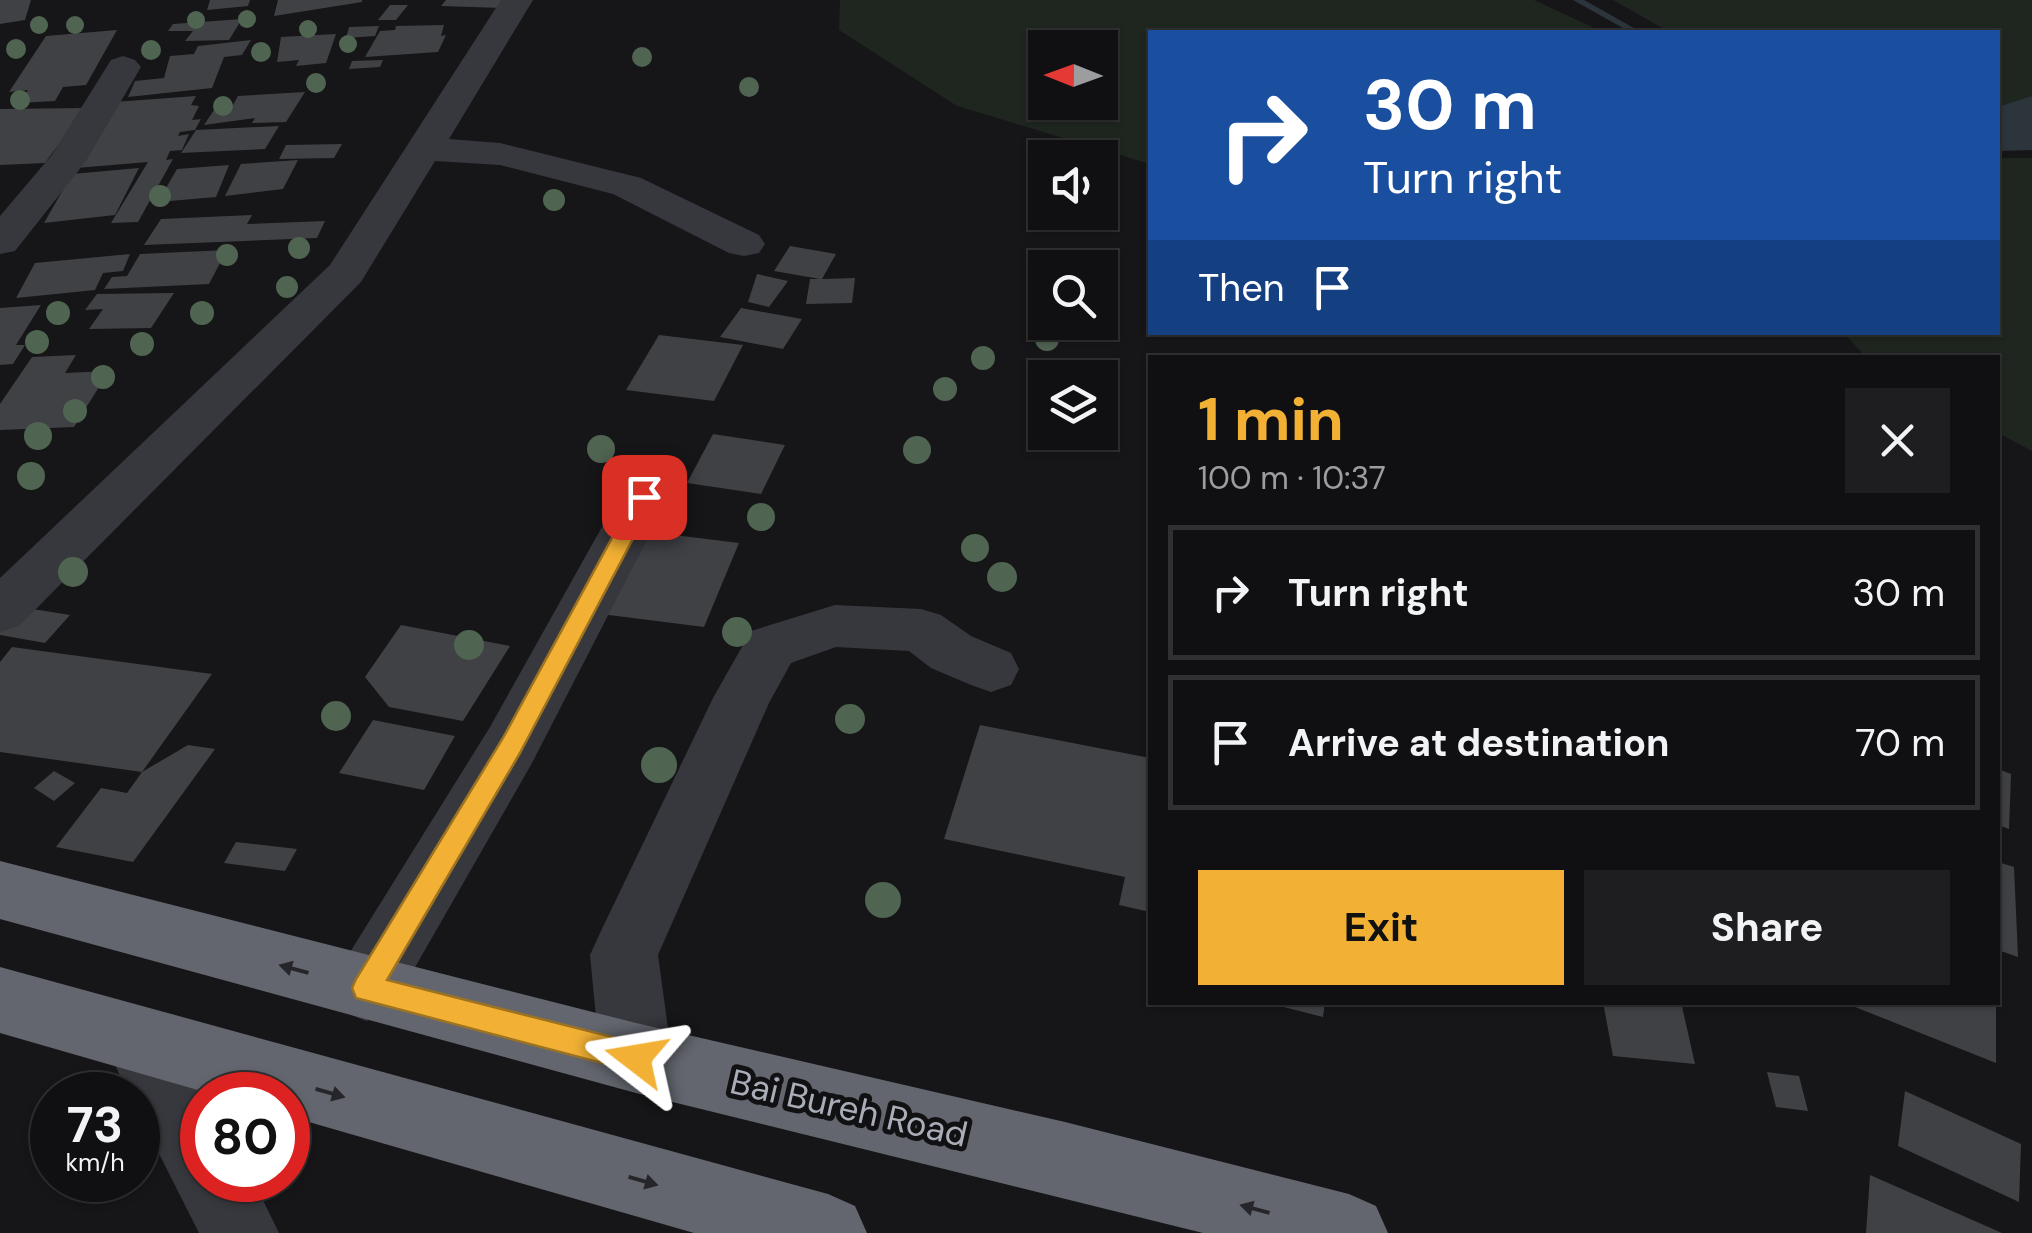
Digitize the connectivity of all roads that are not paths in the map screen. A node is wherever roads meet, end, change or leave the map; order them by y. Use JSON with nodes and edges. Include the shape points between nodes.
{"nodes":[{"id":1,"x":517,"y":0,"type":"edge"},
{"id":2,"x":123,"y":67,"type":"dead end"},
{"id":3,"x":421,"y":149,"type":"junction"},
{"id":4,"x":0,"y":242,"type":"edge"},
{"id":5,"x":744,"y":244,"type":"dead end"},
{"id":6,"x":644,"y":497,"type":"dead end"},
{"id":7,"x":0,"y":612,"type":"edge"},
{"id":8,"x":990,"y":670,"type":"dead end"},
{"id":9,"x":0,"y":890,"type":"edge"},
{"id":10,"x":366,"y":988,"type":"junction"},
{"id":11,"x":0,"y":1000,"type":"edge"},
{"id":12,"x":138,"y":1039,"type":"junction"},
{"id":13,"x":636,"y":1058,"type":"junction"},
{"id":14,"x":180,"y":1120,"type":"edge"},
{"id":15,"x":224,"y":1202,"type":"edge"},
{"id":16,"x":240,"y":1233,"type":"edge"},
{"id":17,"x":828,"y":1233,"type":"edge"},
{"id":18,"x":1350,"y":1233,"type":"edge"}],
"edges":[{"from":1,"to":3,"type":"street"},
{"from":2,"to":4,"type":"street","via":[[67,161]]},
{"from":3,"to":5,"type":"street","via":[[500,154],[627,186]]},
{"from":3,"to":7,"type":"street","via":[[346,274]]},
{"from":6,"to":10,"type":"street","via":[[511,745]]},
{"from":8,"to":13,"type":"street","via":[[921,630],[835,626],[770,647],[624,955]]},
{"from":10,"to":9,"type":"highway","name":"Bai Bureh Road","one_way":true},
{"from":10,"to":13,"type":"highway","name":"Bai Bureh Road"},
{"from":11,"to":12,"type":"highway"},
{"from":12,"to":14,"type":"street"},
{"from":12,"to":17,"type":"highway","one_way":true},
{"from":18,"to":13,"type":"highway","name":"Bai Bureh Road","one_way":true},
{"from":15,"to":16,"type":"street"}]}
